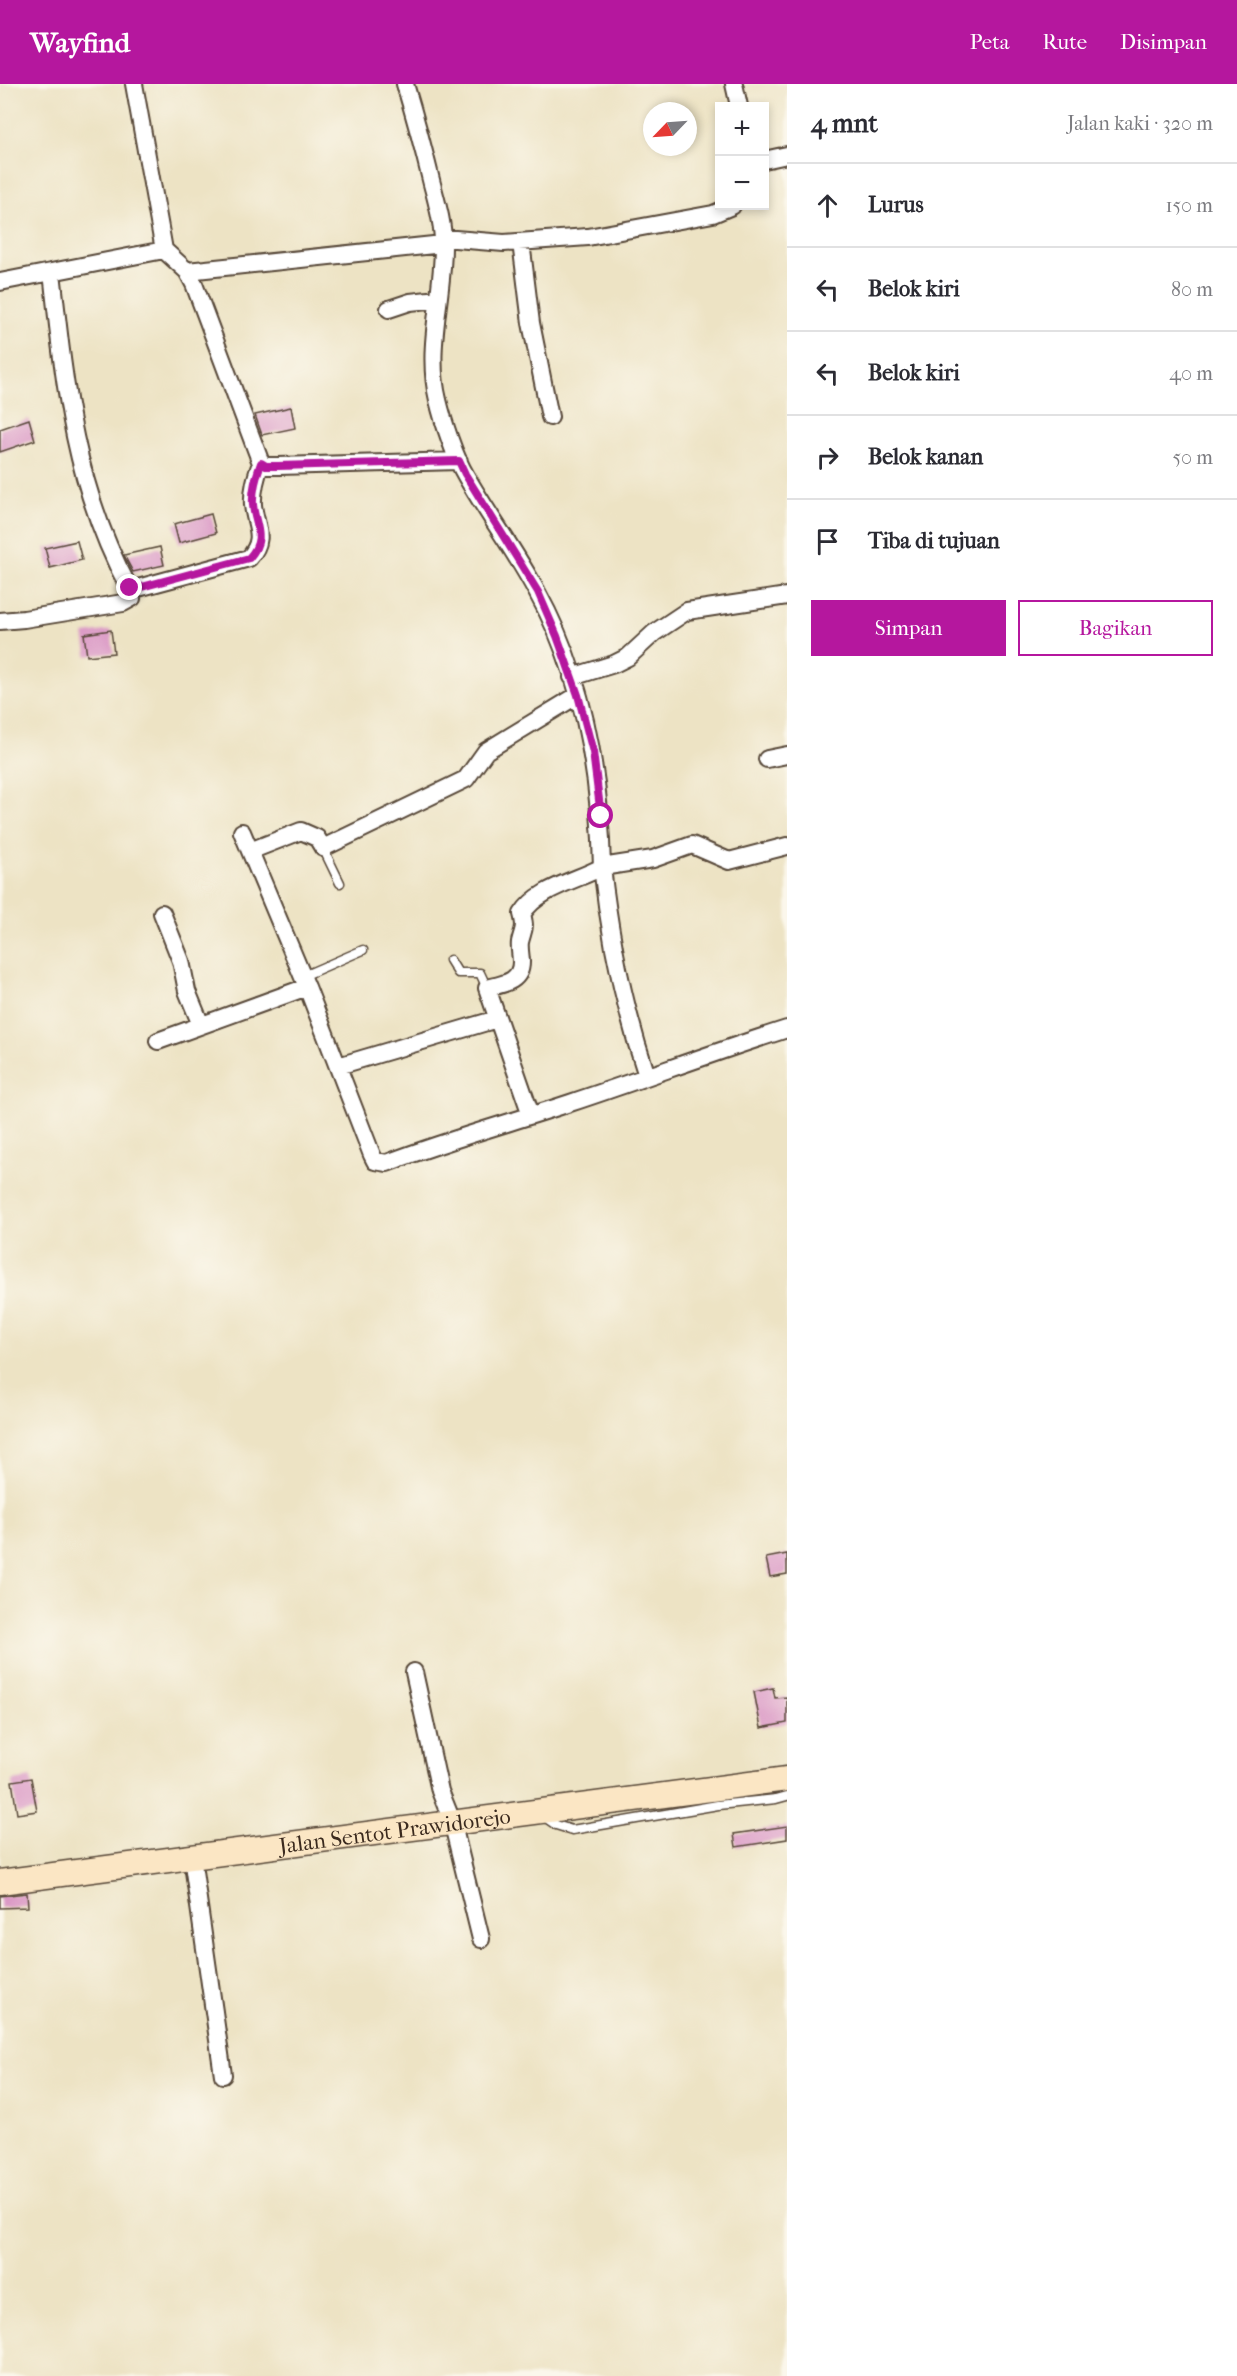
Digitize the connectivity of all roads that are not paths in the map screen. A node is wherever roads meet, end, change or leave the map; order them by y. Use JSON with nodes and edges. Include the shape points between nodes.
{"nodes":[{"id":1,"x":134,"y":84,"type":"edge"},
{"id":2,"x":405,"y":84,"type":"edge"},
{"id":3,"x":735,"y":84,"type":"edge"},
{"id":4,"x":738,"y":102,"type":"edge"},
{"id":5,"x":787,"y":155,"type":"edge"},
{"id":6,"x":769,"y":159,"type":"edge"},
{"id":7,"x":722,"y":210,"type":"edge"},
{"id":8,"x":443,"y":241,"type":"junction"},
{"id":9,"x":521,"y":242,"type":"junction"},
{"id":10,"x":164,"y":250,"type":"junction"},
{"id":11,"x":187,"y":271,"type":"junction"},
{"id":12,"x":52,"y":272,"type":"junction"},
{"id":13,"x":0,"y":282,"type":"edge"},
{"id":14,"x":438,"y":299,"type":"junction"},
{"id":15,"x":389,"y":309,"type":"dead end"},
{"id":16,"x":550,"y":417,"type":"dead end"},
{"id":17,"x":459,"y":461,"type":"junction"},
{"id":18,"x":261,"y":463,"type":"junction"},
{"id":19,"x":130,"y":588,"type":"junction"},
{"id":20,"x":787,"y":596,"type":"edge"},
{"id":21,"x":0,"y":621,"type":"edge"},
{"id":22,"x":572,"y":677,"type":"junction"},
{"id":23,"x":578,"y":695,"type":"junction"},
{"id":24,"x":787,"y":755,"type":"edge"},
{"id":25,"x":767,"y":759,"type":"dead end"},
{"id":26,"x":242,"y":832,"type":"dead end"},
{"id":27,"x":787,"y":846,"type":"edge"},
{"id":28,"x":323,"y":848,"type":"junction"},
{"id":29,"x":250,"y":851,"type":"junction"},
{"id":30,"x":602,"y":867,"type":"junction"},
{"id":31,"x":340,"y":884,"type":"dead end"},
{"id":32,"x":162,"y":913,"type":"dead end"},
{"id":33,"x":363,"y":950,"type":"dead end"},
{"id":34,"x":450,"y":960,"type":"dead end"},
{"id":35,"x":305,"y":981,"type":"junction"},
{"id":36,"x":487,"y":988,"type":"junction"},
{"id":37,"x":497,"y":1019,"type":"junction"},
{"id":38,"x":201,"y":1025,"type":"junction"},
{"id":39,"x":787,"y":1029,"type":"edge"},
{"id":40,"x":158,"y":1041,"type":"dead end"},
{"id":41,"x":338,"y":1066,"type":"junction"},
{"id":42,"x":647,"y":1076,"type":"junction"},
{"id":43,"x":531,"y":1115,"type":"junction"},
{"id":44,"x":414,"y":1672,"type":"dead end"},
{"id":45,"x":787,"y":1779,"type":"edge"},
{"id":46,"x":787,"y":1796,"type":"edge"},
{"id":47,"x":538,"y":1812,"type":"junction"},
{"id":48,"x":452,"y":1821,"type":"junction"},
{"id":49,"x":192,"y":1857,"type":"junction"},
{"id":50,"x":0,"y":1882,"type":"edge"},
{"id":51,"x":481,"y":1939,"type":"dead end"},
{"id":52,"x":223,"y":2075,"type":"dead end"}],
"edges":[{"from":1,"to":10,"type":"street"},
{"from":2,"to":8,"type":"street","via":[[439,210]]},
{"from":3,"to":4,"type":"street"},
{"from":5,"to":6,"type":"street"},
{"from":7,"to":9,"type":"street","via":[[588,237]]},
{"from":8,"to":9,"type":"street"},
{"from":8,"to":11,"type":"street"},
{"from":8,"to":14,"type":"street"},
{"from":9,"to":16,"type":"street","via":[[531,323]]},
{"from":10,"to":11,"type":"street"},
{"from":10,"to":12,"type":"street"},
{"from":11,"to":18,"type":"street"},
{"from":12,"to":13,"type":"street"},
{"from":12,"to":19,"type":"street","via":[[66,394],[81,468]]},
{"from":14,"to":15,"type":"street"},
{"from":14,"to":17,"type":"street","via":[[433,374]]},
{"from":17,"to":18,"type":"street","via":[[278,466]]},
{"from":17,"to":22,"type":"street","via":[[538,592]]},
{"from":18,"to":19,"type":"street","via":[[253,489],[253,507],[260,530],[256,551],[249,558]]},
{"from":19,"to":21,"type":"street","via":[[132,598],[123,603]]},
{"from":20,"to":22,"type":"street","via":[[687,611],[628,657]]},
{"from":22,"to":23,"type":"street"},
{"from":23,"to":28,"type":"street","via":[[486,751],[466,779]]},
{"from":23,"to":30,"type":"street","via":[[593,752]]},
{"from":24,"to":25,"type":"street"},
{"from":26,"to":29,"type":"street"},
{"from":27,"to":30,"type":"street","via":[[729,861],[692,845],[653,859]]},
{"from":28,"to":29,"type":"street","via":[[312,833],[301,831]]},
{"from":28,"to":31,"type":"lane"},
{"from":29,"to":35,"type":"street"},
{"from":30,"to":36,"type":"street","via":[[527,906],[522,914],[525,927],[520,942],[521,969],[508,982]]},
{"from":30,"to":42,"type":"street","via":[[623,995]]},
{"from":32,"to":38,"type":"street"},
{"from":33,"to":35,"type":"lane"},
{"from":34,"to":36,"type":"lane","via":[[458,973],[480,973]]},
{"from":35,"to":38,"type":"street"},
{"from":35,"to":41,"type":"street"},
{"from":36,"to":37,"type":"street"},
{"from":37,"to":41,"type":"street"},
{"from":37,"to":43,"type":"street"},
{"from":38,"to":40,"type":"street"},
{"from":39,"to":42,"type":"street"},
{"from":41,"to":43,"type":"street","via":[[372,1155],[381,1163]]},
{"from":42,"to":43,"type":"street"},
{"from":44,"to":48,"type":"street","via":[[440,1791]]},
{"from":45,"to":47,"type":"main road","name":"Jalan Sentot Prawidorejo"},
{"from":46,"to":47,"type":"lane","via":[[572,1830],[556,1825]]},
{"from":47,"to":48,"type":"main road","name":"Jalan Sentot Prawidorejo"},
{"from":48,"to":49,"type":"main road","name":"Jalan Sentot Prawidorejo"},
{"from":48,"to":51,"type":"street"},
{"from":49,"to":50,"type":"main road","name":"Jalan Sentot Prawidorejo"},
{"from":49,"to":52,"type":"street"}]}
